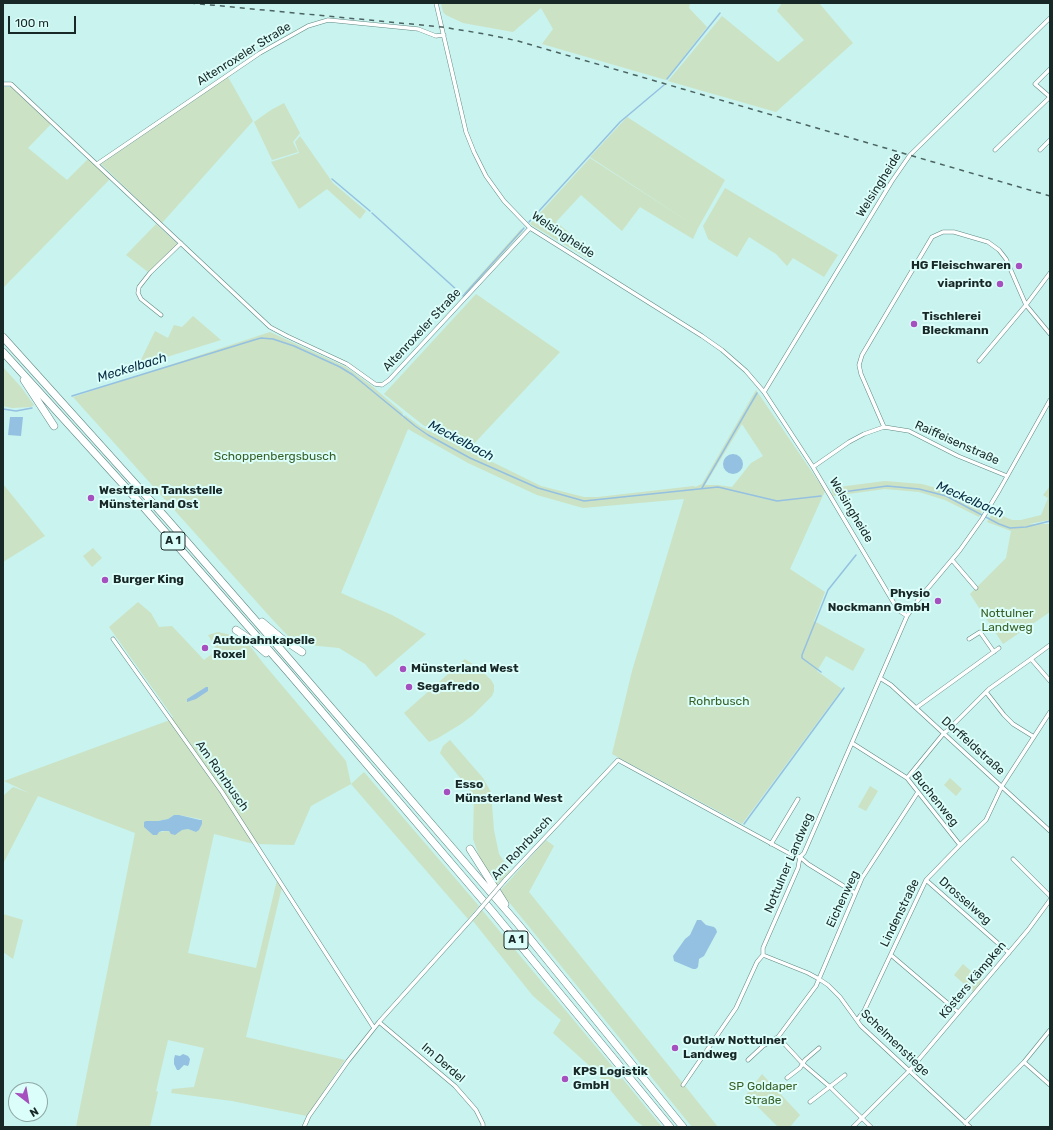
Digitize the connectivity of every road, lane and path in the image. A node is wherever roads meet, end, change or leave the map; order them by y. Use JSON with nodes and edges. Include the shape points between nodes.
{"nodes":[{"id":1,"x":436,"y":3,"type":"edge"},
{"id":2,"x":1050,"y":18,"type":"edge"},
{"id":3,"x":444,"y":35,"type":"junction"},
{"id":4,"x":1050,"y":69,"type":"edge"},
{"id":5,"x":3,"y":84,"type":"edge"},
{"id":6,"x":1050,"y":97,"type":"edge"},
{"id":7,"x":1050,"y":140,"type":"edge"},
{"id":8,"x":995,"y":150,"type":"dead end"},
{"id":9,"x":1040,"y":150,"type":"dead end"},
{"id":10,"x":97,"y":164,"type":"junction"},
{"id":11,"x":530,"y":228,"type":"junction"},
{"id":12,"x":181,"y":243,"type":"junction"},
{"id":13,"x":1050,"y":273,"type":"edge"},
{"id":14,"x":1026,"y":305,"type":"junction"},
{"id":15,"x":161,"y":315,"type":"dead end"},
{"id":16,"x":1050,"y":334,"type":"edge"},
{"id":17,"x":3,"y":337,"type":"edge"},
{"id":18,"x":3,"y":352,"type":"edge"},
{"id":19,"x":979,"y":361,"type":"dead end"},
{"id":20,"x":13,"y":363,"type":"junction"},
{"id":21,"x":764,"y":392,"type":"junction"},
{"id":22,"x":1050,"y":400,"type":"edge"},
{"id":23,"x":54,"y":426,"type":"dead end"},
{"id":24,"x":884,"y":427,"type":"junction"},
{"id":25,"x":813,"y":467,"type":"junction"},
{"id":26,"x":1007,"y":476,"type":"junction"},
{"id":27,"x":952,"y":560,"type":"junction"},
{"id":28,"x":976,"y":588,"type":"dead end"},
{"id":29,"x":241,"y":603,"type":"junction"},
{"id":30,"x":907,"y":616,"type":"junction"},
{"id":31,"x":236,"y":630,"type":"dead end"},
{"id":32,"x":113,"y":639,"type":"dead end"},
{"id":33,"x":969,"y":639,"type":"dead end"},
{"id":34,"x":1050,"y":645,"type":"edge"},
{"id":35,"x":999,"y":648,"type":"dead end"},
{"id":36,"x":302,"y":652,"type":"dead end"},
{"id":37,"x":994,"y":652,"type":"junction"},
{"id":38,"x":1031,"y":659,"type":"junction"},
{"id":39,"x":288,"y":672,"type":"junction"},
{"id":40,"x":880,"y":678,"type":"junction"},
{"id":41,"x":1050,"y":681,"type":"edge"},
{"id":42,"x":986,"y":692,"type":"junction"},
{"id":43,"x":916,"y":708,"type":"junction"},
{"id":44,"x":1050,"y":712,"type":"edge"},
{"id":45,"x":944,"y":733,"type":"junction"},
{"id":46,"x":1034,"y":737,"type":"junction"},
{"id":47,"x":852,"y":743,"type":"junction"},
{"id":48,"x":907,"y":778,"type":"junction"},
{"id":49,"x":1002,"y":786,"type":"junction"},
{"id":50,"x":918,"y":792,"type":"junction"},
{"id":51,"x":798,"y":799,"type":"dead end"},
{"id":52,"x":1050,"y":831,"type":"edge"},
{"id":53,"x":771,"y":844,"type":"junction"},
{"id":54,"x":960,"y":845,"type":"junction"},
{"id":55,"x":470,"y":849,"type":"dead end"},
{"id":56,"x":800,"y":857,"type":"junction"},
{"id":57,"x":1013,"y":859,"type":"dead end"},
{"id":58,"x":926,"y":880,"type":"junction"},
{"id":59,"x":855,"y":893,"type":"junction"},
{"id":60,"x":1050,"y":896,"type":"edge"},
{"id":61,"x":1050,"y":900,"type":"edge"},
{"id":62,"x":518,"y":924,"type":"junction"},
{"id":63,"x":1009,"y":953,"type":"junction"},
{"id":64,"x":891,"y":955,"type":"junction"},
{"id":65,"x":763,"y":956,"type":"junction"},
{"id":66,"x":820,"y":979,"type":"junction"},
{"id":67,"x":958,"y":1012,"type":"junction"},
{"id":68,"x":856,"y":1020,"type":"junction"},
{"id":69,"x":379,"y":1022,"type":"junction"},
{"id":70,"x":374,"y":1028,"type":"junction"},
{"id":71,"x":1050,"y":1030,"type":"edge"},
{"id":72,"x":778,"y":1037,"type":"junction"},
{"id":73,"x":819,"y":1048,"type":"dead end"},
{"id":74,"x":748,"y":1060,"type":"dead end"},
{"id":75,"x":1024,"y":1062,"type":"junction"},
{"id":76,"x":803,"y":1064,"type":"junction"},
{"id":77,"x":909,"y":1071,"type":"junction"},
{"id":78,"x":845,"y":1075,"type":"dead end"},
{"id":79,"x":787,"y":1078,"type":"dead end"},
{"id":80,"x":683,"y":1085,"type":"dead end"},
{"id":81,"x":1050,"y":1086,"type":"edge"},
{"id":82,"x":830,"y":1087,"type":"junction"},
{"id":83,"x":810,"y":1102,"type":"dead end"},
{"id":84,"x":863,"y":1118,"type":"junction"},
{"id":85,"x":965,"y":1122,"type":"junction"},
{"id":86,"x":304,"y":1127,"type":"edge"},
{"id":87,"x":483,"y":1127,"type":"edge"},
{"id":88,"x":670,"y":1127,"type":"edge"},
{"id":89,"x":683,"y":1127,"type":"edge"},
{"id":90,"x":853,"y":1127,"type":"edge"},
{"id":91,"x":871,"y":1127,"type":"edge"},
{"id":92,"x":970,"y":1127,"type":"edge"}],
"edges":[{"from":1,"to":3,"type":"street","name":"Welsingheide"},
{"from":2,"to":21,"type":"street","name":"Welsingheide","via":[[910,155]]},
{"from":3,"to":10,"type":"street","name":"Altenroxeler Straße","via":[[436,36],[418,29],[328,20],[308,26],[260,53]]},
{"from":3,"to":11,"type":"street","name":"Welsingheide","via":[[464,127],[474,152],[495,189]]},
{"from":4,"to":6,"type":"street","via":[[1035,84]]},
{"from":5,"to":10,"type":"street","name":"Altenroxeler Straße","via":[[11,84]]},
{"from":6,"to":8,"type":"street"},
{"from":7,"to":9,"type":"street"},
{"from":10,"to":12,"type":"street","name":"Altenroxeler Straße"},
{"from":11,"to":12,"type":"street","name":"Altenroxeler Straße","via":[[382,385],[375,384],[337,359],[270,327]]},
{"from":11,"to":21,"type":"street","name":"Welsingheide","via":[[716,345]]},
{"from":12,"to":15,"type":"street","via":[[138,287],[141,299]]},
{"from":13,"to":14,"type":"street"},
{"from":14,"to":16,"type":"street"},
{"from":14,"to":19,"type":"street"},
{"from":14,"to":24,"type":"street","via":[[1006,259],[988,242],[954,232],[943,232],[932,237],[858,365]]},
{"from":17,"to":29,"type":"highway","number":"A 1"},
{"from":18,"to":20,"type":"highway","number":"A 1"},
{"from":20,"to":23,"type":"highway"},
{"from":20,"to":39,"type":"highway","number":"A 1"},
{"from":21,"to":25,"type":"street","name":"Welsingheide"},
{"from":22,"to":26,"type":"street","name":"Nottulner Landweg"},
{"from":24,"to":25,"type":"street","via":[[849,442]]},
{"from":24,"to":26,"type":"street","name":"Raiffeisenstraße","via":[[909,432]]},
{"from":25,"to":30,"type":"street","name":"Welsingheide","via":[[898,610]]},
{"from":26,"to":27,"type":"street","name":"Nottulner Landweg","via":[[987,512]]},
{"from":27,"to":28,"type":"street"},
{"from":27,"to":30,"type":"street","name":"Nottulner Landweg"},
{"from":29,"to":36,"type":"highway"},
{"from":29,"to":62,"type":"highway","number":"A 1"},
{"from":30,"to":40,"type":"street","name":"Nottulner Landweg"},
{"from":31,"to":39,"type":"highway"},
{"from":32,"to":70,"type":"street","name":"Am Rohrbusch","via":[[222,792]]},
{"from":33,"to":37,"type":"street","via":[[980,632]]},
{"from":34,"to":38,"type":"street"},
{"from":35,"to":37,"type":"street"},
{"from":37,"to":43,"type":"street"},
{"from":38,"to":41,"type":"street"},
{"from":38,"to":42,"type":"street"},
{"from":39,"to":88,"type":"highway","number":"A 1","via":[[492,911]]},
{"from":40,"to":43,"type":"street","name":"Dorffeldstraße"},
{"from":40,"to":47,"type":"street","name":"Nottulner Landweg"},
{"from":42,"to":45,"type":"street"},
{"from":42,"to":46,"type":"street","via":[[1004,716]]},
{"from":43,"to":45,"type":"street","name":"Dorffeldstraße"},
{"from":44,"to":46,"type":"street","name":"Lindenstraße"},
{"from":45,"to":48,"type":"street"},
{"from":45,"to":49,"type":"street","name":"Dorffeldstraße"},
{"from":46,"to":49,"type":"street","name":"Lindenstraße"},
{"from":47,"to":48,"type":"street","name":"Buchenweg"},
{"from":47,"to":56,"type":"street","name":"Nottulner Landweg"},
{"from":48,"to":50,"type":"street","name":"Buchenweg"},
{"from":49,"to":52,"type":"street","name":"Dorffeldstraße"},
{"from":49,"to":54,"type":"street","name":"Lindenstraße","via":[[986,820]]},
{"from":50,"to":54,"type":"street","name":"Buchenweg"},
{"from":50,"to":59,"type":"street","name":"Eichenweg"},
{"from":51,"to":53,"type":"street"},
{"from":53,"to":56,"type":"street","name":"Am Rohrbusch"},
{"from":53,"to":69,"type":"street","name":"Am Rohrbusch","bridge":true,"via":[[618,760],[505,880]]},
{"from":54,"to":58,"type":"street","name":"Lindenstraße"},
{"from":55,"to":62,"type":"highway"},
{"from":56,"to":59,"type":"street","name":"Am Rohrbusch"},
{"from":56,"to":65,"type":"street","name":"Nottulner Landweg","via":[[798,868],[763,948]]},
{"from":57,"to":60,"type":"street"},
{"from":58,"to":63,"type":"street","name":"Drosselweg"},
{"from":58,"to":64,"type":"street","name":"Lindenstraße"},
{"from":59,"to":66,"type":"street","name":"Eichenweg"},
{"from":61,"to":63,"type":"street","name":"Kösters Kämpken"},
{"from":62,"to":89,"type":"highway","number":"A 1"},
{"from":63,"to":67,"type":"street","name":"Kösters Kämpken"},
{"from":64,"to":67,"type":"street"},
{"from":64,"to":68,"type":"street","name":"Lindenstraße","via":[[864,1011]]},
{"from":65,"to":66,"type":"street","name":"Schelmenstiege"},
{"from":65,"to":80,"type":"street","name":"Nottulner Landweg","via":[[757,962],[736,1008]]},
{"from":66,"to":68,"type":"street","name":"Schelmenstiege","via":[[840,997]]},
{"from":66,"to":72,"type":"street","name":"Eichenweg"},
{"from":67,"to":77,"type":"street","name":"Kösters Kämpken"},
{"from":68,"to":77,"type":"street","name":"Schelmenstiege"},
{"from":69,"to":70,"type":"street","name":"Am Rohrbusch"},
{"from":69,"to":87,"type":"street","name":"Im Derdel","via":[[459,1090],[476,1110]]},
{"from":70,"to":86,"type":"street","name":"Am Rohrbusch","via":[[348,1061]]},
{"from":71,"to":75,"type":"street"},
{"from":72,"to":74,"type":"street"},
{"from":72,"to":76,"type":"street"},
{"from":73,"to":76,"type":"street"},
{"from":75,"to":81,"type":"street"},
{"from":75,"to":85,"type":"street"},
{"from":76,"to":79,"type":"street"},
{"from":76,"to":82,"type":"street"},
{"from":77,"to":84,"type":"street","name":"Kösters Kämpken"},
{"from":77,"to":85,"type":"street","name":"Schelmenstiege"},
{"from":78,"to":82,"type":"street"},
{"from":82,"to":83,"type":"street"},
{"from":82,"to":84,"type":"street"},
{"from":84,"to":90,"type":"street","name":"Kösters Kämpken"},
{"from":84,"to":91,"type":"street"},
{"from":85,"to":92,"type":"street","name":"Schelmenstiege"}]}
